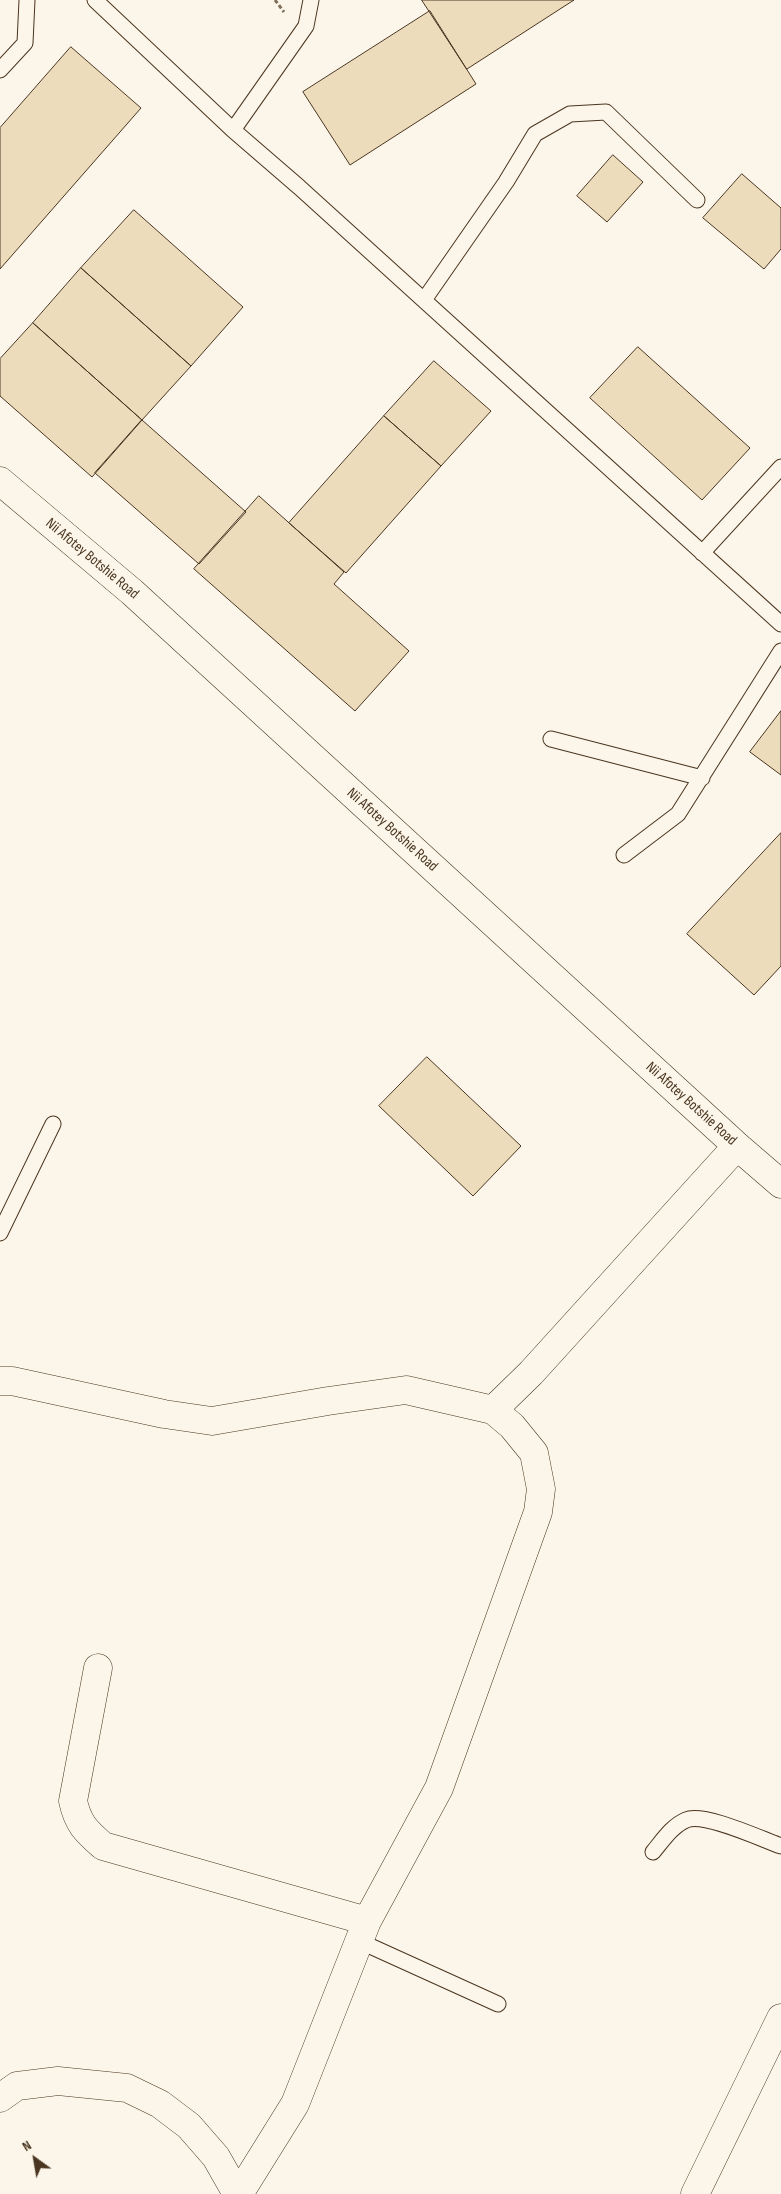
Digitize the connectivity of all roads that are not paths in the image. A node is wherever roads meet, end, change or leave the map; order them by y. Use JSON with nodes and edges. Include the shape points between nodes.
{"nodes":[{"id":1,"x":27,"y":0,"type":"edge"},
{"id":2,"x":95,"y":0,"type":"edge"},
{"id":3,"x":311,"y":0,"type":"edge"},
{"id":4,"x":0,"y":70,"type":"edge"},
{"id":5,"x":233,"y":130,"type":"junction"},
{"id":6,"x":697,"y":200,"type":"dead end"},
{"id":7,"x":424,"y":300,"type":"junction"},
{"id":8,"x":781,"y":467,"type":"edge"},
{"id":9,"x":0,"y":481,"type":"edge"},
{"id":10,"x":702,"y":553,"type":"junction"},
{"id":11,"x":781,"y":624,"type":"edge"},
{"id":12,"x":781,"y":651,"type":"edge"},
{"id":13,"x":551,"y":739,"type":"dead end"},
{"id":14,"x":702,"y":778,"type":"junction"},
{"id":15,"x":624,"y":855,"type":"dead end"},
{"id":16,"x":53,"y":1124,"type":"dead end"},
{"id":17,"x":737,"y":1146,"type":"junction"},
{"id":18,"x":781,"y":1184,"type":"edge"},
{"id":19,"x":0,"y":1232,"type":"edge"},
{"id":20,"x":0,"y":1381,"type":"edge"},
{"id":21,"x":493,"y":1410,"type":"junction"},
{"id":22,"x":98,"y":1668,"type":"dead end"},
{"id":23,"x":781,"y":1846,"type":"edge"},
{"id":24,"x":653,"y":1852,"type":"dead end"},
{"id":25,"x":363,"y":1931,"type":"junction"},
{"id":26,"x":498,"y":2004,"type":"dead end"},
{"id":27,"x":781,"y":2018,"type":"edge"},
{"id":28,"x":0,"y":2098,"type":"edge"},
{"id":29,"x":238,"y":2194,"type":"edge"},
{"id":30,"x":695,"y":2194,"type":"edge"}],
"edges":[{"from":1,"to":4,"type":"lane","via":[[25,43]]},
{"from":2,"to":5,"type":"lane"},
{"from":3,"to":5,"type":"lane","via":[[306,26]]},
{"from":5,"to":7,"type":"lane"},
{"from":6,"to":7,"type":"lane","via":[[606,112],[570,114],[535,134],[506,182]]},
{"from":7,"to":10,"type":"lane"},
{"from":8,"to":10,"type":"lane"},
{"from":9,"to":17,"type":"street","name":"Nii Afotey Botshie Road","via":[[132,592]]},
{"from":10,"to":11,"type":"lane"},
{"from":12,"to":14,"type":"lane"},
{"from":13,"to":14,"type":"lane"},
{"from":14,"to":15,"type":"lane","via":[[678,814]]},
{"from":16,"to":19,"type":"lane"},
{"from":17,"to":18,"type":"street","name":"Nii Afotey Botshie Road"},
{"from":17,"to":21,"type":"street","via":[[531,1373]]},
{"from":20,"to":21,"type":"street","via":[[212,1422],[406,1390]]},
{"from":21,"to":25,"type":"street","via":[[512,1426],[534,1453],[541,1489],[538,1512],[439,1788]]},
{"from":22,"to":25,"type":"street","via":[[73,1801],[76,1817],[85,1830],[103,1846]]},
{"from":23,"to":24,"type":"lane","via":[[717,1822],[687,1819],[675,1826]]},
{"from":25,"to":26,"type":"lane"},
{"from":25,"to":29,"type":"street","via":[[295,2104]]},
{"from":27,"to":30,"type":"street"},
{"from":28,"to":29,"type":"street","via":[[17,2086],[58,2081],[126,2088],[160,2104],[189,2126],[216,2157]]}]}
